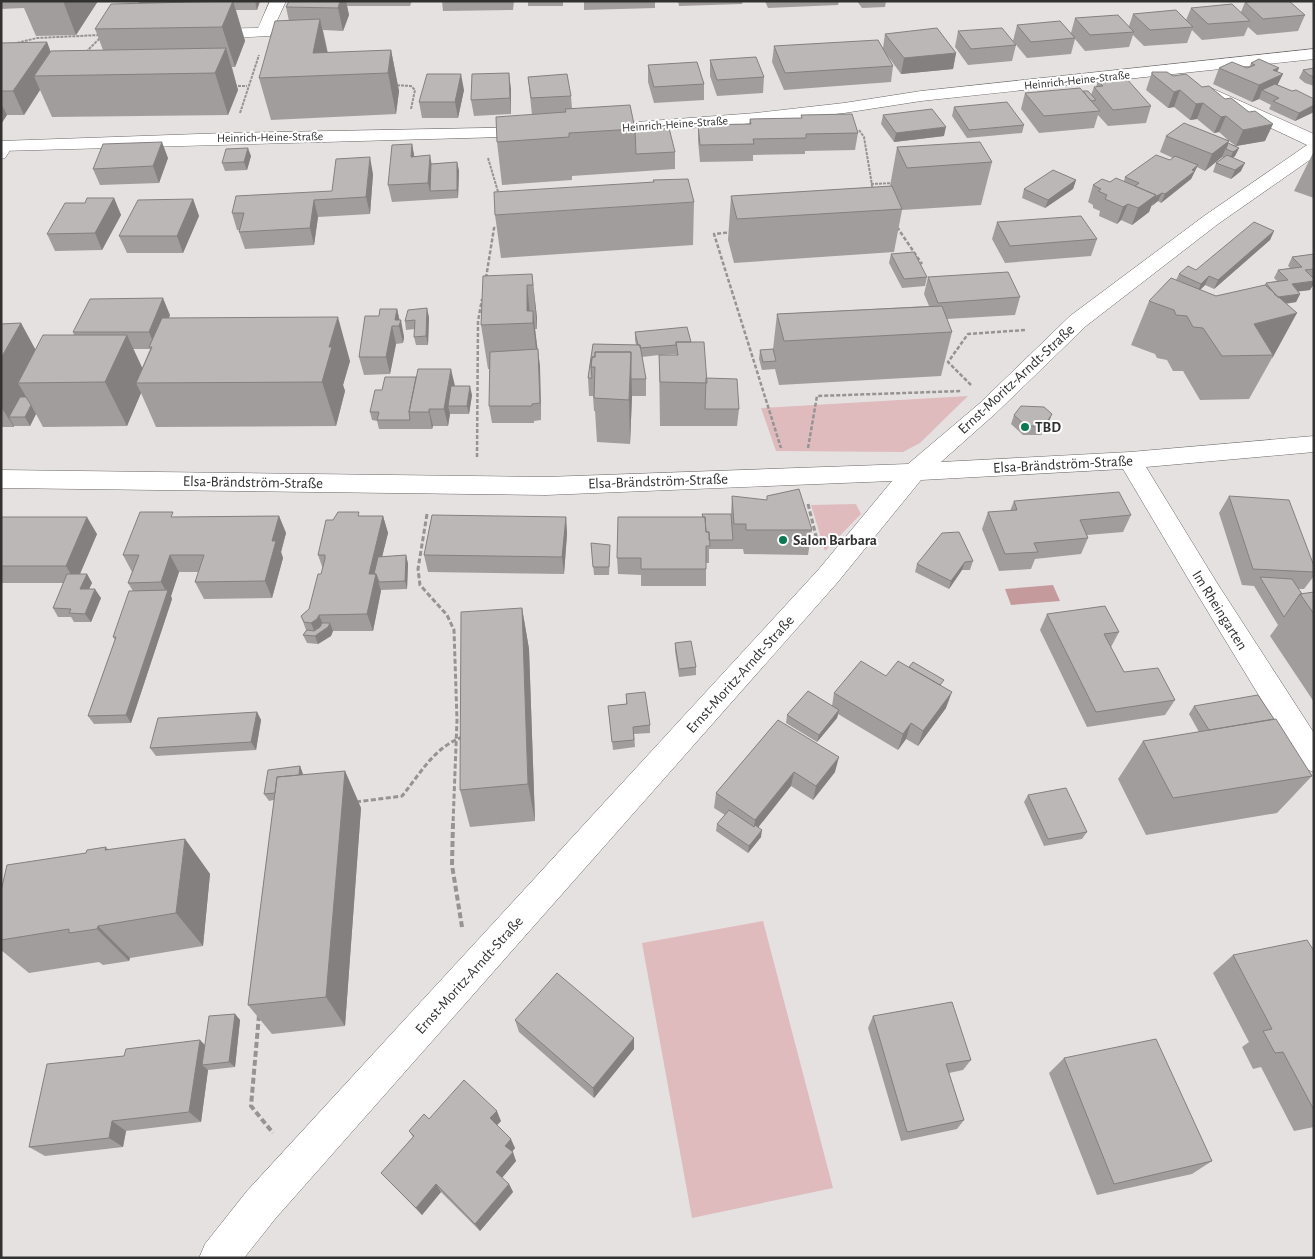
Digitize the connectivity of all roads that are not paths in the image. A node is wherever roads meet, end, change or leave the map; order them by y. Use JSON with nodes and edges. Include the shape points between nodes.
{"nodes":[{"id":1,"x":278,"y":1,"type":"edge"},
{"id":2,"x":188,"y":34,"type":"edge"},
{"id":3,"x":1314,"y":54,"type":"edge"},
{"id":4,"x":1165,"y":71,"type":"junction"},
{"id":5,"x":579,"y":130,"type":"edge"},
{"id":6,"x":550,"y":132,"type":"edge"},
{"id":7,"x":1314,"y":141,"type":"edge"},
{"id":8,"x":1314,"y":148,"type":"edge"},
{"id":9,"x":3,"y":149,"type":"edge"},
{"id":10,"x":1314,"y":444,"type":"edge"},
{"id":11,"x":1130,"y":460,"type":"junction"},
{"id":12,"x":914,"y":472,"type":"junction"},
{"id":13,"x":1,"y":479,"type":"edge"},
{"id":14,"x":1314,"y":759,"type":"edge"},
{"id":15,"x":220,"y":1258,"type":"edge"}],
"edges":[{"from":1,"to":2,"type":"street","via":[[264,33]]},
{"from":3,"to":4,"type":"street","name":"Heinrich-Heine-Straße"},
{"from":4,"to":5,"type":"street","name":"Heinrich-Heine-Straße","via":[[667,126]]},
{"from":4,"to":7,"type":"street"},
{"from":6,"to":9,"type":"street","name":"Heinrich-Heine-Straße","via":[[238,138]]},
{"from":8,"to":12,"type":"street","name":"Ernst-Moritz-Arndt-Straße","via":[[1211,220],[982,399]]},
{"from":10,"to":11,"type":"street","name":"Elsa-Brändström-Straße"},
{"from":11,"to":12,"type":"street","name":"Elsa-Brändström-Straße"},
{"from":11,"to":14,"type":"street","name":"Im Rheingarten"},
{"from":12,"to":13,"type":"street","name":"Elsa-Brändström-Straße","via":[[546,486]]},
{"from":12,"to":15,"type":"street","name":"Ernst-Moritz-Arndt-Straße","via":[[828,576],[261,1205]]}]}
